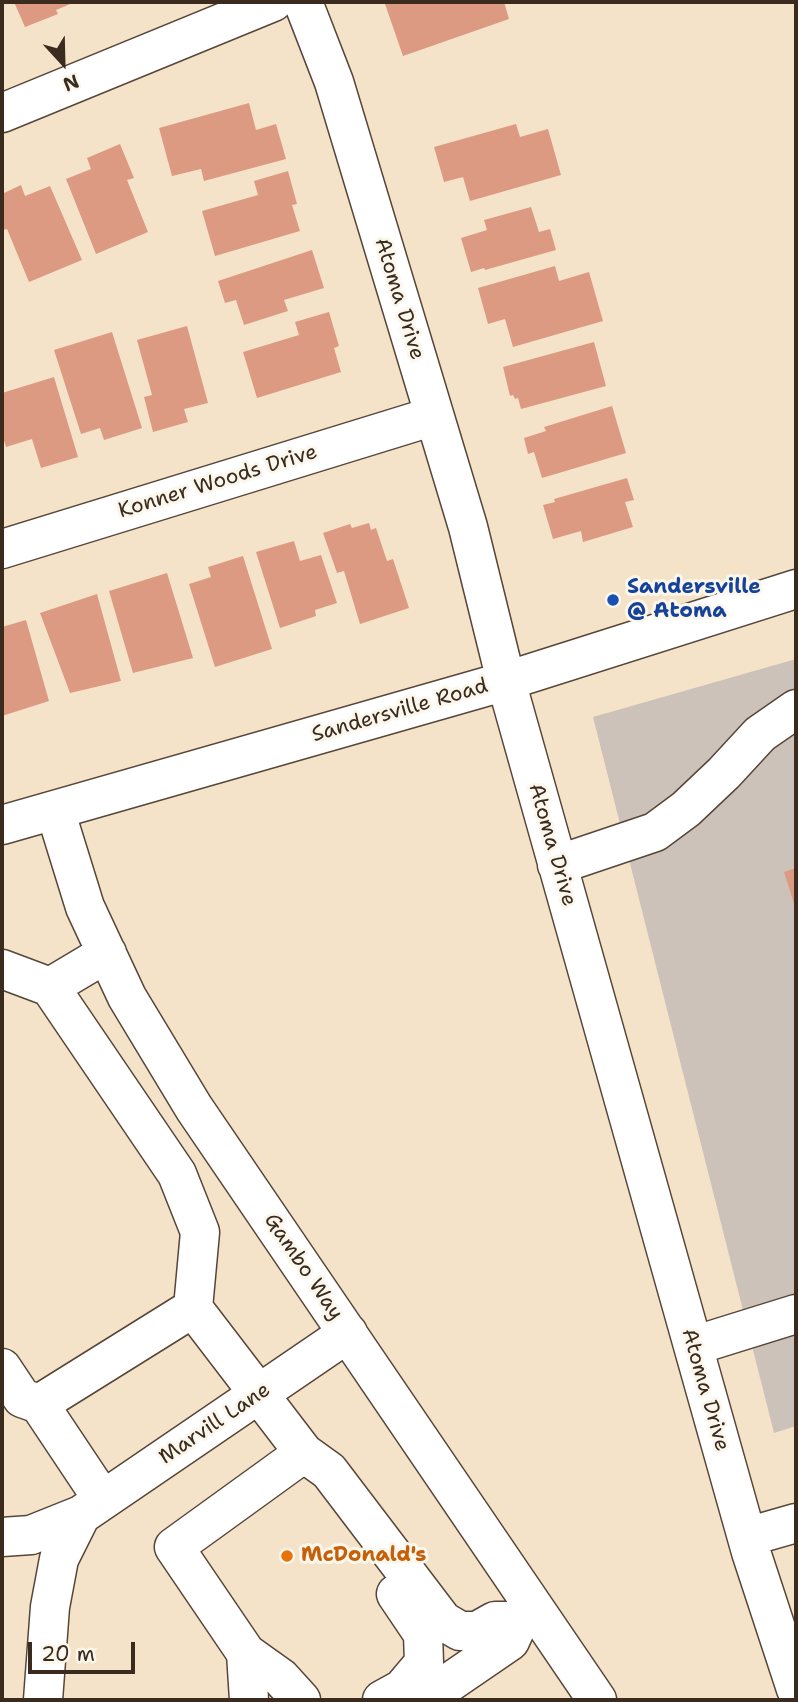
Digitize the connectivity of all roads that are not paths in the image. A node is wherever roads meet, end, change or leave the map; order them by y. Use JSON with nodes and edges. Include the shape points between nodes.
{"nodes":[{"id":1,"x":273,"y":2,"type":"edge"},
{"id":2,"x":303,"y":2,"type":"edge"},
{"id":3,"x":2,"y":113,"type":"edge"},
{"id":4,"x":434,"y":416,"type":"junction"},
{"id":5,"x":2,"y":549,"type":"edge"},
{"id":6,"x":796,"y":589,"type":"edge"},
{"id":7,"x":506,"y":681,"type":"junction"},
{"id":8,"x":796,"y":709,"type":"edge"},
{"id":9,"x":55,"y":810,"type":"junction"},
{"id":10,"x":2,"y":825,"type":"edge"},
{"id":11,"x":557,"y":865,"type":"junction"},
{"id":12,"x":107,"y":953,"type":"junction"},
{"id":13,"x":2,"y":969,"type":"edge"},
{"id":14,"x":50,"y":987,"type":"junction"},
{"id":15,"x":193,"y":1308,"type":"junction"},
{"id":16,"x":796,"y":1314,"type":"edge"},
{"id":17,"x":348,"y":1333,"type":"junction"},
{"id":18,"x":693,"y":1346,"type":"junction"},
{"id":19,"x":2,"y":1368,"type":"edge"},
{"id":20,"x":258,"y":1394,"type":"junction"},
{"id":21,"x":39,"y":1404,"type":"junction"},
{"id":22,"x":317,"y":1462,"type":"junction"},
{"id":23,"x":92,"y":1508,"type":"junction"},
{"id":24,"x":796,"y":1522,"type":"edge"},
{"id":25,"x":2,"y":1537,"type":"edge"},
{"id":26,"x":747,"y":1537,"type":"junction"},
{"id":27,"x":527,"y":1615,"type":"junction"},
{"id":28,"x":443,"y":1622,"type":"junction"},
{"id":29,"x":246,"y":1653,"type":"junction"},
{"id":30,"x":796,"y":1689,"type":"edge"},
{"id":31,"x":429,"y":1697,"type":"edge"},
{"id":32,"x":43,"y":1700,"type":"edge"},
{"id":33,"x":249,"y":1700,"type":"edge"},
{"id":34,"x":301,"y":1700,"type":"edge"},
{"id":35,"x":382,"y":1700,"type":"edge"},
{"id":36,"x":597,"y":1700,"type":"edge"}],
"edges":[{"from":1,"to":3,"type":"street"},
{"from":2,"to":4,"type":"street","name":"Atoma Drive","via":[[334,82]]},
{"from":4,"to":5,"type":"street","name":"Konner Woods Drive"},
{"from":4,"to":7,"type":"street","name":"Atoma Drive","via":[[468,527]]},
{"from":6,"to":7,"type":"street","name":"Sandersville Road"},
{"from":7,"to":9,"type":"street","name":"Sandersville Road"},
{"from":7,"to":11,"type":"street","name":"Atoma Drive"},
{"from":8,"to":11,"type":"street","via":[[761,733],[696,800],[655,832]]},
{"from":9,"to":10,"type":"street","name":"Sandersville Road"},
{"from":9,"to":12,"type":"street","name":"Gambo Way","via":[[85,907]]},
{"from":11,"to":18,"type":"street","name":"Atoma Drive"},
{"from":12,"to":14,"type":"street"},
{"from":12,"to":17,"type":"street","name":"Gambo Way","via":[[127,996],[194,1108]]},
{"from":13,"to":14,"type":"street"},
{"from":14,"to":15,"type":"street","via":[[177,1174],[200,1232]]},
{"from":15,"to":20,"type":"street"},
{"from":15,"to":21,"type":"street"},
{"from":16,"to":18,"type":"street"},
{"from":17,"to":20,"type":"street","name":"Marvill Lane"},
{"from":17,"to":27,"type":"street","name":"Gambo Way"},
{"from":18,"to":26,"type":"street","name":"Atoma Drive"},
{"from":19,"to":21,"type":"street","via":[[22,1398]]},
{"from":20,"to":22,"type":"street"},
{"from":20,"to":23,"type":"street","name":"Marvill Lane"},
{"from":21,"to":23,"type":"street"},
{"from":22,"to":28,"type":"street"},
{"from":22,"to":29,"type":"street","via":[[174,1547]]},
{"from":22,"to":35,"type":"street","via":[[346,1520],[423,1634],[424,1663],[402,1689]]},
{"from":23,"to":25,"type":"street","name":"Marvill Lane","via":[[31,1535]]},
{"from":23,"to":32,"type":"street","name":"Marvill Lane","via":[[59,1559]]},
{"from":24,"to":26,"type":"street"},
{"from":26,"to":30,"type":"street","name":"Atoma Drive"},
{"from":27,"to":28,"type":"street","via":[[495,1621],[477,1632],[460,1631]]},
{"from":27,"to":31,"type":"street","via":[[510,1641]]},
{"from":27,"to":36,"type":"street","name":"Gambo Way"},
{"from":28,"to":31,"type":"street","via":[[446,1667]]},
{"from":29,"to":33,"type":"street"},
{"from":29,"to":34,"type":"street","via":[[281,1678]]}]}
